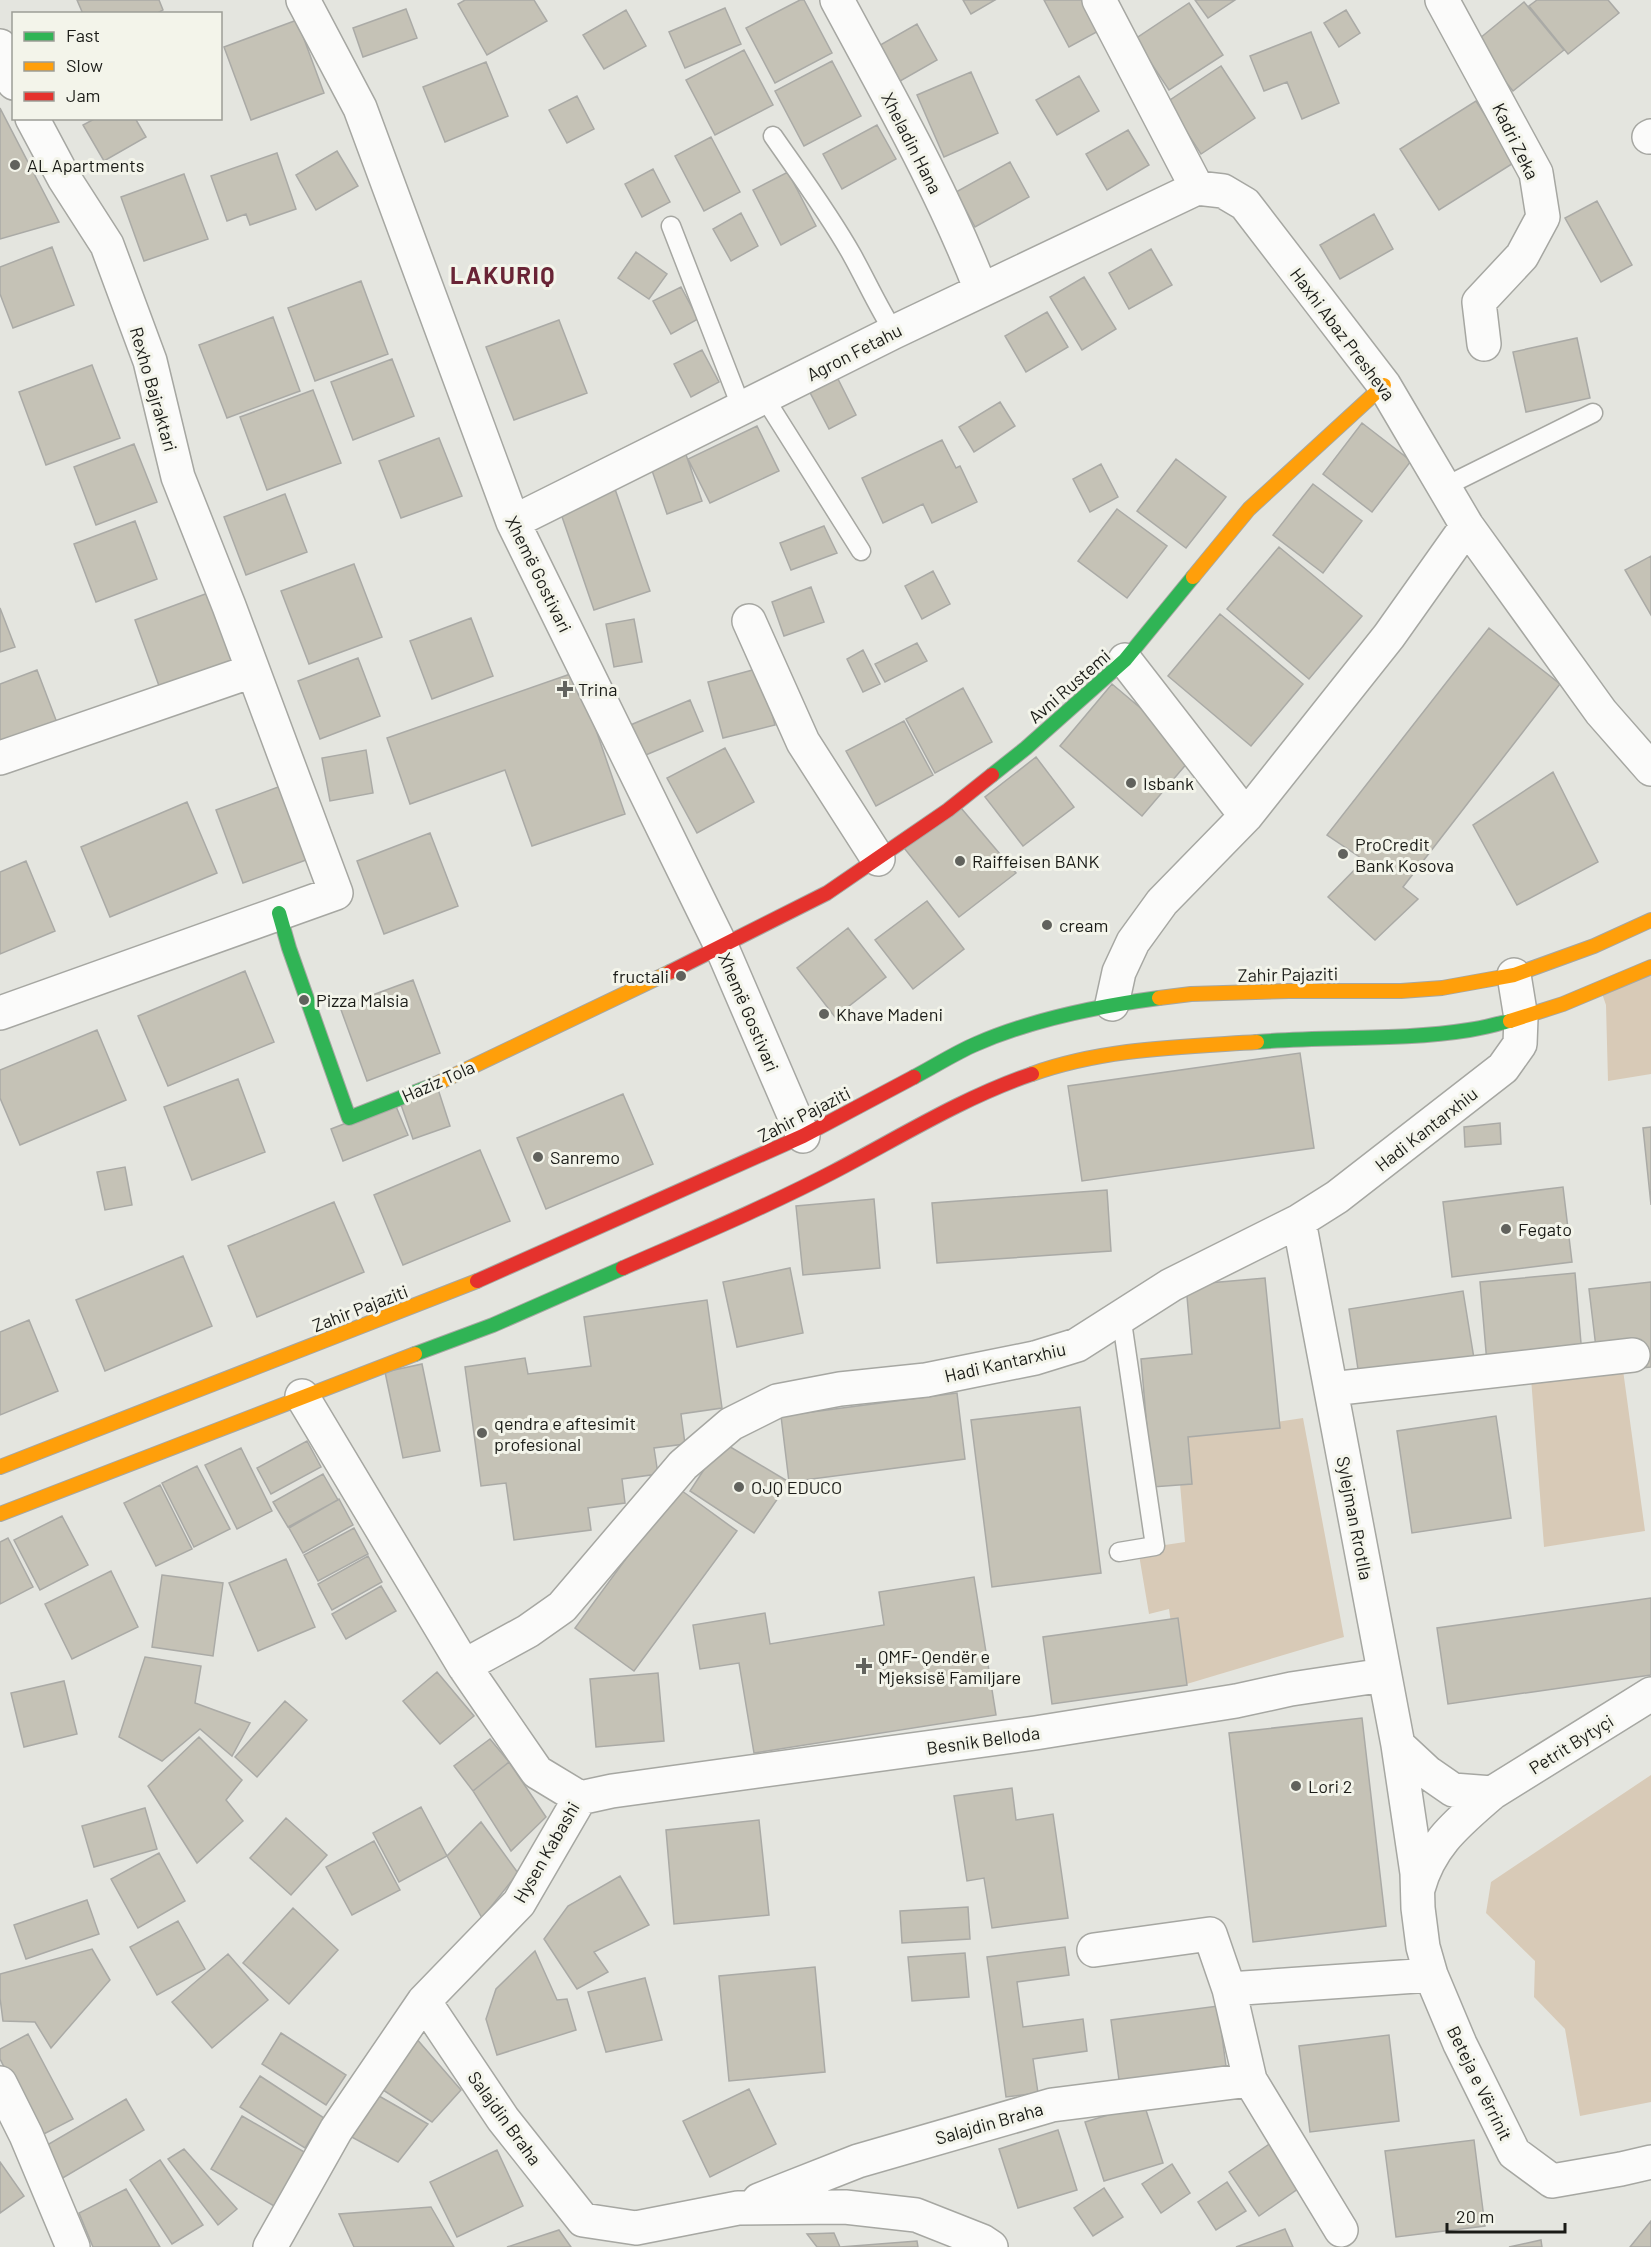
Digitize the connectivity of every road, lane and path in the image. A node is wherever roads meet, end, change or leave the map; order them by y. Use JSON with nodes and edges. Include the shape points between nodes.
{"nodes":[{"id":1,"x":303,"y":0,"type":"edge"},
{"id":2,"x":837,"y":0,"type":"edge"},
{"id":3,"x":1099,"y":0,"type":"edge"},
{"id":4,"x":1442,"y":0,"type":"edge"},
{"id":5,"x":0,"y":46,"type":"edge"},
{"id":6,"x":12,"y":78,"type":"edge"},
{"id":7,"x":33,"y":120,"type":"edge"},
{"id":8,"x":773,"y":136,"type":"dead end"},
{"id":9,"x":1197,"y":188,"type":"junction"},
{"id":10,"x":672,"y":226,"type":"dead end"},
{"id":11,"x":981,"y":290,"type":"junction"},
{"id":12,"x":894,"y":332,"type":"junction"},
{"id":13,"x":1484,"y":344,"type":"dead end"},
{"id":14,"x":1384,"y":385,"type":"junction"},
{"id":15,"x":753,"y":403,"type":"junction"},
{"id":16,"x":1593,"y":413,"type":"dead end"},
{"id":17,"x":1444,"y":487,"type":"junction"},
{"id":18,"x":513,"y":522,"type":"junction"},
{"id":19,"x":1467,"y":526,"type":"junction"},
{"id":20,"x":861,"y":551,"type":"dead end"},
{"id":21,"x":749,"y":621,"type":"dead end"},
{"id":22,"x":1125,"y":660,"type":"junction"},
{"id":23,"x":252,"y":671,"type":"junction"},
{"id":24,"x":0,"y":758,"type":"edge"},
{"id":25,"x":1651,"y":769,"type":"edge"},
{"id":26,"x":1246,"y":816,"type":"junction"},
{"id":27,"x":878,"y":859,"type":"junction"},
{"id":28,"x":279,"y":913,"type":"junction"},
{"id":29,"x":1651,"y":920,"type":"edge"},
{"id":30,"x":722,"y":948,"type":"junction"},
{"id":31,"x":1651,"y":967,"type":"edge"},
{"id":32,"x":1514,"y":975,"type":"junction"},
{"id":33,"x":1112,"y":1004,"type":"junction"},
{"id":34,"x":0,"y":1013,"type":"edge"},
{"id":35,"x":1521,"y":1018,"type":"junction"},
{"id":36,"x":803,"y":1136,"type":"junction"},
{"id":37,"x":1299,"y":1221,"type":"junction"},
{"id":38,"x":1121,"y":1315,"type":"junction"},
{"id":39,"x":1633,"y":1355,"type":"dead end"},
{"id":40,"x":1331,"y":1389,"type":"junction"},
{"id":41,"x":302,"y":1396,"type":"junction"},
{"id":42,"x":0,"y":1467,"type":"edge"},
{"id":43,"x":0,"y":1514,"type":"edge"},
{"id":44,"x":1119,"y":1552,"type":"dead end"},
{"id":45,"x":464,"y":1666,"type":"junction"},
{"id":46,"x":1384,"y":1676,"type":"junction"},
{"id":47,"x":1651,"y":1694,"type":"edge"},
{"id":48,"x":1398,"y":1744,"type":"junction"},
{"id":49,"x":1492,"y":1793,"type":"junction"},
{"id":50,"x":580,"y":1798,"type":"junction"},
{"id":51,"x":1408,"y":1815,"type":"joint"},
{"id":52,"x":1417,"y":1890,"type":"junction"},
{"id":53,"x":1094,"y":1950,"type":"dead end"},
{"id":54,"x":1431,"y":1975,"type":"junction"},
{"id":55,"x":1229,"y":1989,"type":"junction"},
{"id":56,"x":424,"y":2001,"type":"junction"},
{"id":57,"x":1250,"y":2080,"type":"junction"},
{"id":58,"x":0,"y":2083,"type":"edge"},
{"id":59,"x":1651,"y":2162,"type":"edge"},
{"id":60,"x":738,"y":2208,"type":"junction"},
{"id":61,"x":1341,"y":2230,"type":"dead end"},
{"id":62,"x":73,"y":2247,"type":"edge"},
{"id":63,"x":270,"y":2247,"type":"edge"},
{"id":64,"x":991,"y":2247,"type":"edge"}],
"edges":[{"from":1,"to":18,"type":"street","name":"Xhemë Gostivari","via":[[360,108]]},
{"from":2,"to":11,"type":"street","name":"Xheladin Hana","via":[[914,143]]},
{"from":3,"to":9,"type":"street"},
{"from":4,"to":13,"type":"street","name":"Kadri Zeka","via":[[1536,173],[1543,217],[1522,256],[1479,302]]},
{"from":5,"to":6,"type":"street"},
{"from":7,"to":23,"type":"street","name":"Rexho Bajraktari","via":[[107,245],[150,361],[178,477]]},
{"from":8,"to":12,"type":"lane","via":[[852,255]]},
{"from":9,"to":11,"type":"street","name":"Agron Fetahu"},
{"from":9,"to":14,"type":"street","name":"Haxhi Abaz Presheva","via":[[1223,191],[1245,204]]},
{"from":10,"to":15,"type":"lane"},
{"from":11,"to":12,"type":"street","name":"Agron Fetahu"},
{"from":12,"to":15,"type":"street","name":"Agron Fetahu"},
{"from":14,"to":17,"type":"street","name":"Haxhi Abaz Presheva"},
{"from":14,"to":22,"type":"street","name":"Avni Rustemi","via":[[1250,509]]},
{"from":15,"to":18,"type":"street","name":"Agron Fetahu"},
{"from":15,"to":20,"type":"lane"},
{"from":16,"to":17,"type":"lane"},
{"from":17,"to":19,"type":"street","name":"Haxhi Abaz Presheva"},
{"from":18,"to":30,"type":"street","name":"Xhemë Gostivari"},
{"from":19,"to":25,"type":"street","name":"Haxhi Abaz Presheva","via":[[1601,712]]},
{"from":19,"to":26,"type":"street","via":[[1389,636]]},
{"from":21,"to":27,"type":"street","via":[[803,742]]},
{"from":22,"to":26,"type":"street"},
{"from":22,"to":27,"type":"street","name":"Avni Rustemi","via":[[1026,748]]},
{"from":23,"to":24,"type":"street"},
{"from":23,"to":28,"type":"street","name":"Rexho Bajraktari","via":[[336,893]]},
{"from":26,"to":33,"type":"street","via":[[1162,902],[1133,942],[1119,972]]},
{"from":27,"to":30,"type":"street","name":"Avni Rustemi","via":[[827,893]]},
{"from":28,"to":30,"type":"street","name":"Haziz Tola","via":[[349,1118],[437,1083]]},
{"from":28,"to":34,"type":"street"},
{"from":29,"to":32,"type":"street","name":"Zahir Pajaziti"},
{"from":30,"to":36,"type":"street","name":"Xhemë Gostivari"},
{"from":31,"to":35,"type":"street"},
{"from":32,"to":33,"type":"street","name":"Zahir Pajaziti","via":[[1401,991],[1191,994]]},
{"from":32,"to":35,"type":"street","name":"Hadi Kantarxhiu"},
{"from":33,"to":36,"type":"street","name":"Zahir Pajaziti","via":[[976,1044]]},
{"from":35,"to":37,"type":"street","name":"Hadi Kantarxhiu","via":[[1520,1044],[1503,1068],[1337,1197]]},
{"from":35,"to":41,"type":"street","via":[[1469,1030],[1406,1036],[1305,1038],[1146,1050],[1051,1067],[955,1106],[834,1172],[718,1227],[493,1324]]},
{"from":36,"to":42,"type":"street","name":"Zahir Pajaziti","via":[[460,1289]]},
{"from":37,"to":38,"type":"street","name":"Hadi Kantarxhiu","via":[[1171,1285]]},
{"from":37,"to":40,"type":"street","name":"Sylejman Rrotlla"},
{"from":38,"to":44,"type":"lane","via":[[1155,1546]]},
{"from":38,"to":45,"type":"street","name":"Hadi Kantarxhiu","via":[[1077,1345],[1035,1358],[926,1380],[840,1389],[777,1401],[731,1424],[683,1465],[562,1607],[528,1631]]},
{"from":39,"to":40,"type":"street"},
{"from":40,"to":46,"type":"street","name":"Sylejman Rrotlla"},
{"from":41,"to":43,"type":"street"},
{"from":41,"to":45,"type":"street","name":"Hysen Kabashi"},
{"from":45,"to":50,"type":"street","name":"Hysen Kabashi","via":[[537,1772]]},
{"from":46,"to":48,"type":"street","name":"Sylejman Rrotlla"},
{"from":46,"to":50,"type":"street","name":"Besnik Belloda","via":[[1035,1733]]},
{"from":47,"to":49,"type":"street","name":"Petrit Bytyçi"},
{"from":48,"to":49,"type":"street","via":[[1453,1790]]},
{"from":48,"to":51,"type":"street","name":"Sylejman Rrotlla"},
{"from":49,"to":52,"type":"street","name":"Petrit Bytyçi","via":[[1446,1835],[1422,1873]]},
{"from":50,"to":56,"type":"street","name":"Hysen Kabashi","via":[[519,1903]]},
{"from":51,"to":52,"type":"street","name":"Beteja e Vërrinit"},
{"from":52,"to":54,"type":"street","name":"Beteja e Vërrinit","via":[[1422,1947]]},
{"from":53,"to":55,"type":"street","via":[[1210,1934]]},
{"from":54,"to":55,"type":"street"},
{"from":54,"to":59,"type":"street","name":"Beteja e Vërrinit","via":[[1514,2153],[1552,2181]]},
{"from":55,"to":57,"type":"street"},
{"from":56,"to":60,"type":"street","name":"Salajdin Braha","via":[[503,2119],[583,2220],[636,2228]]},
{"from":56,"to":63,"type":"street","name":"Hysen Kabashi","via":[[336,2130]]},
{"from":57,"to":60,"type":"street","name":"Salajdin Braha","via":[[1052,2105],[858,2161]]},
{"from":57,"to":61,"type":"street"},
{"from":58,"to":62,"type":"street"},
{"from":60,"to":64,"type":"street","name":"Salajdin Braha","via":[[845,2207],[916,2215]]}]}
